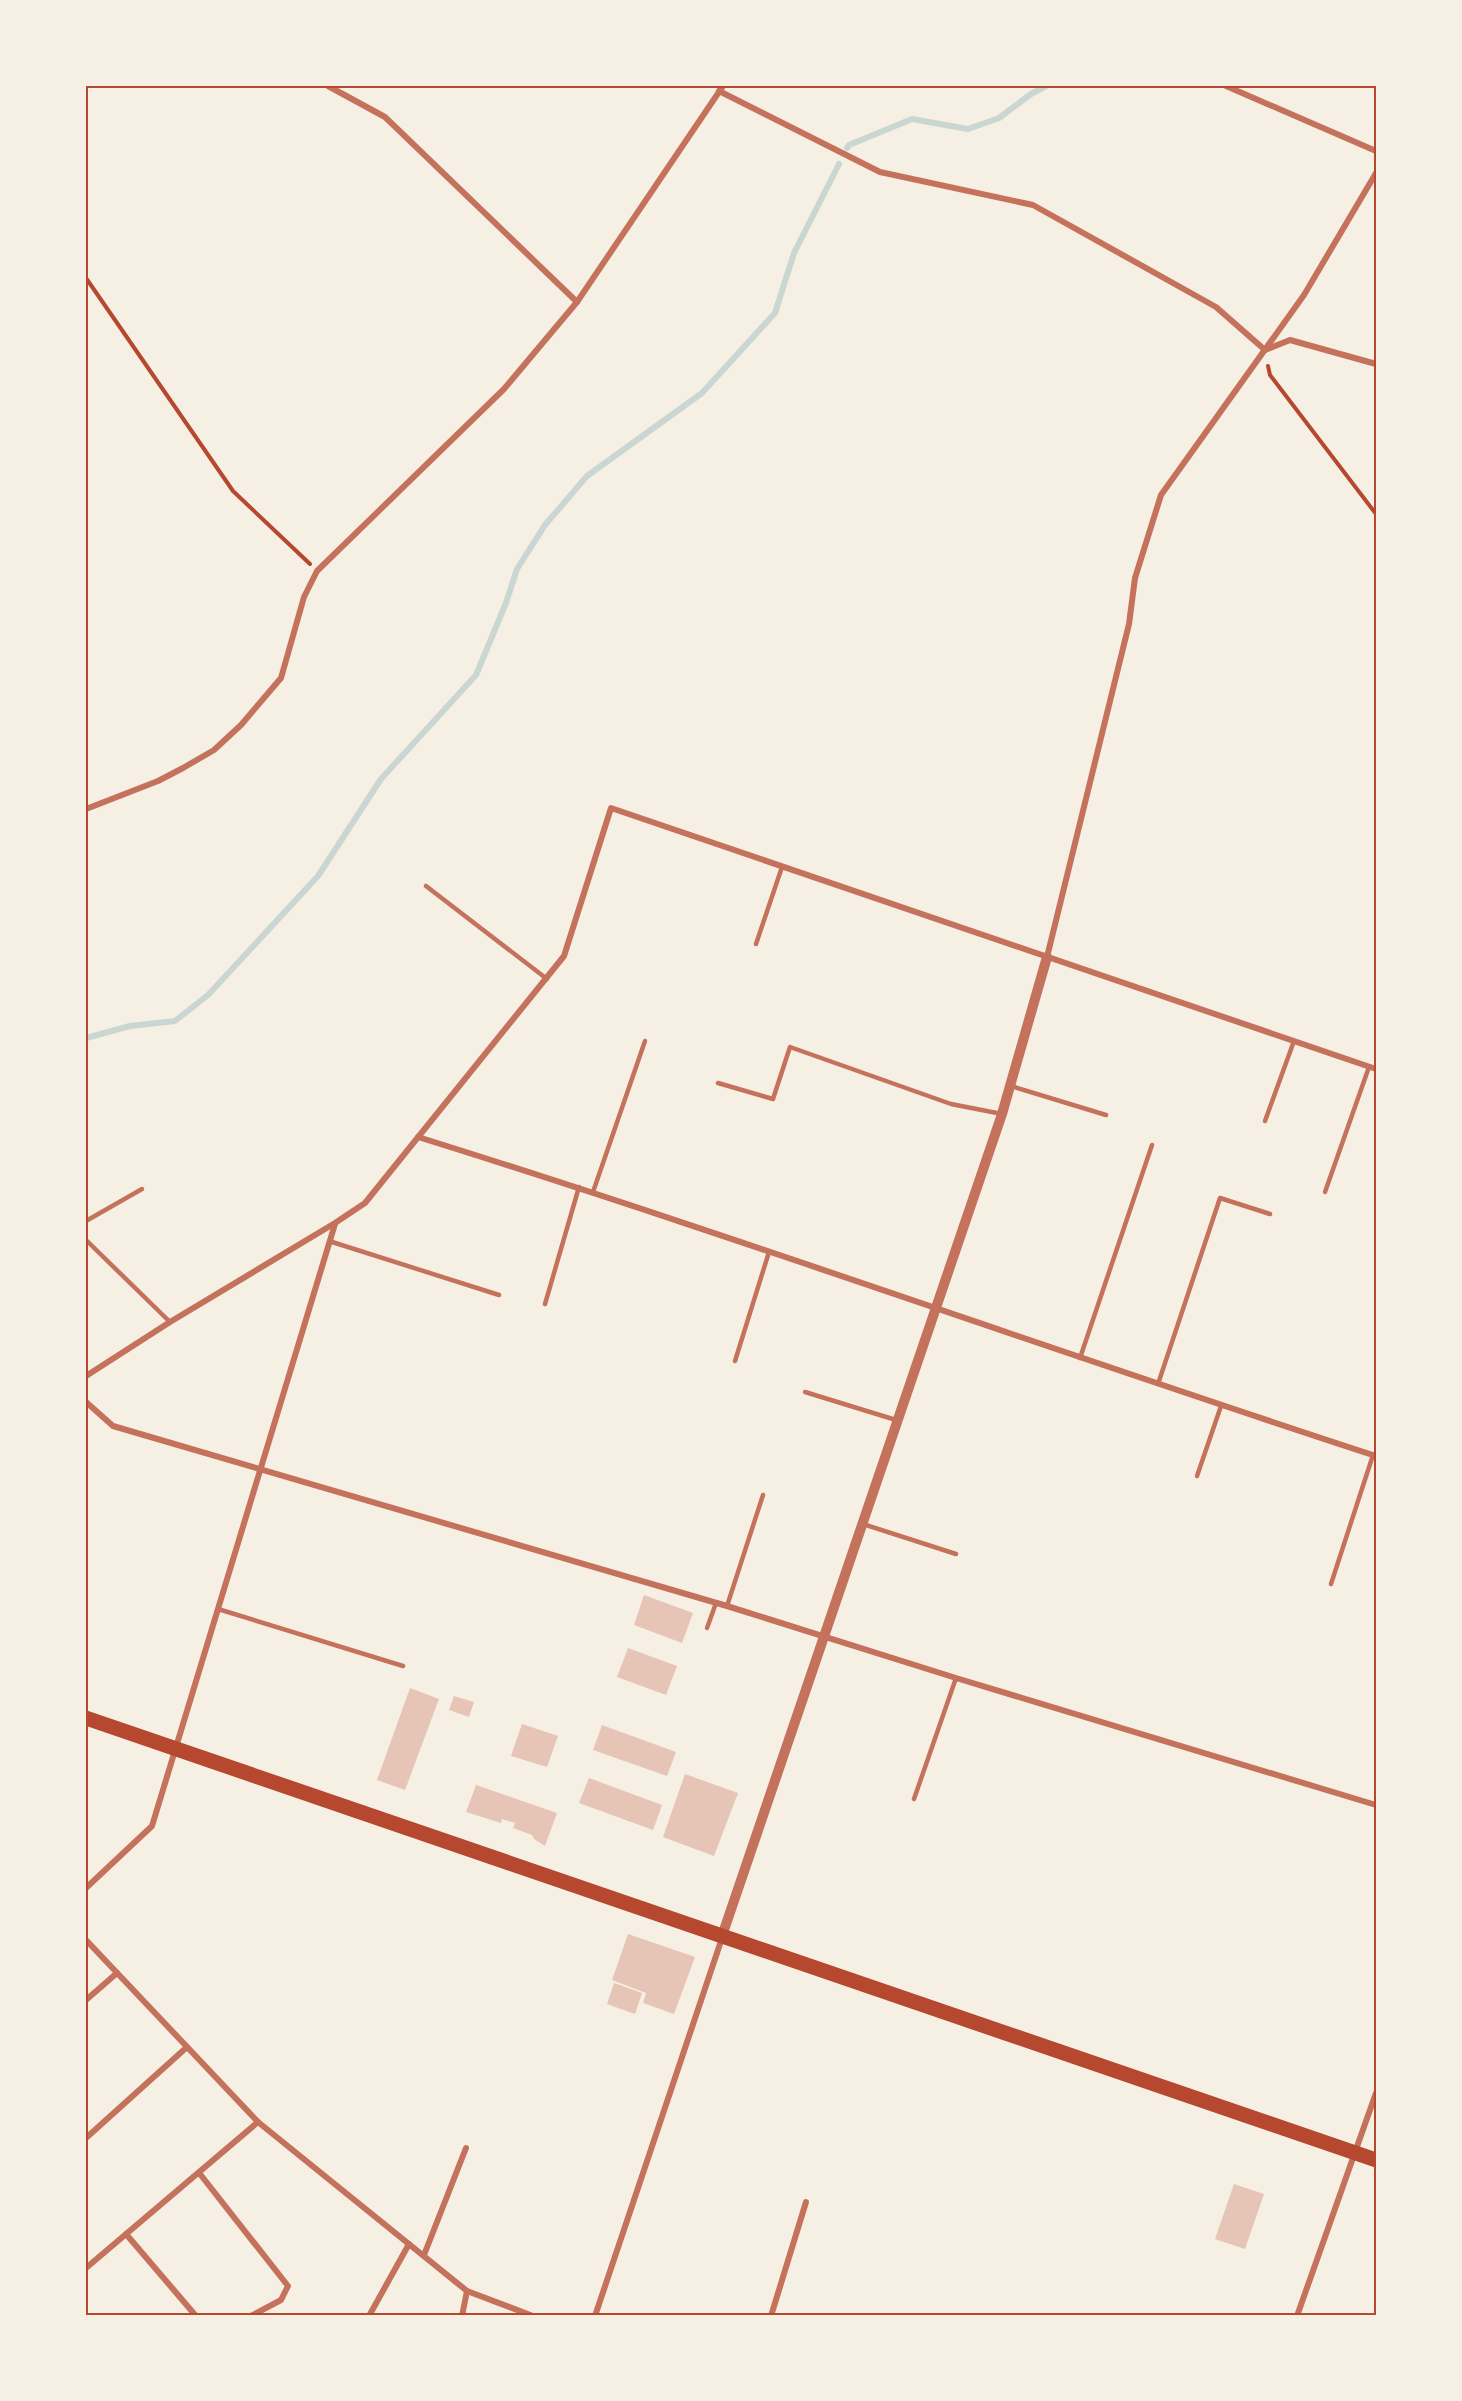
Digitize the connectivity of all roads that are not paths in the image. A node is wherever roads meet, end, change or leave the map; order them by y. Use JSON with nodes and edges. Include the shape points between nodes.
{"nodes":[{"id":1,"x":328,"y":86,"type":"edge"},
{"id":2,"x":1226,"y":86,"type":"edge"},
{"id":3,"x":721,"y":88,"type":"edge"},
{"id":4,"x":1377,"y":151,"type":"edge"},
{"id":5,"x":1377,"y":173,"type":"edge"},
{"id":6,"x":577,"y":302,"type":"junction"},
{"id":7,"x":1265,"y":350,"type":"junction"},
{"id":8,"x":1377,"y":364,"type":"edge"},
{"id":9,"x":86,"y":809,"type":"edge"},
{"id":10,"x":782,"y":867,"type":"junction"},
{"id":11,"x":426,"y":886,"type":"dead end"},
{"id":12,"x":756,"y":944,"type":"dead end"},
{"id":13,"x":1047,"y":957,"type":"junction"},
{"id":14,"x":547,"y":979,"type":"junction"},
{"id":15,"x":645,"y":1041,"type":"dead end"},
{"id":16,"x":1294,"y":1041,"type":"junction"},
{"id":17,"x":1373,"y":1068,"type":"edge"},
{"id":18,"x":718,"y":1083,"type":"dead end"},
{"id":19,"x":1010,"y":1086,"type":"junction"},
{"id":20,"x":1002,"y":1114,"type":"junction"},
{"id":21,"x":1106,"y":1115,"type":"dead end"},
{"id":22,"x":1265,"y":1121,"type":"dead end"},
{"id":23,"x":418,"y":1137,"type":"junction"},
{"id":24,"x":1152,"y":1145,"type":"dead end"},
{"id":25,"x":579,"y":1187,"type":"junction"},
{"id":26,"x":142,"y":1189,"type":"dead end"},
{"id":27,"x":594,"y":1192,"type":"junction"},
{"id":28,"x":1325,"y":1192,"type":"dead end"},
{"id":29,"x":1270,"y":1214,"type":"dead end"},
{"id":30,"x":86,"y":1221,"type":"edge"},
{"id":31,"x":335,"y":1223,"type":"junction"},
{"id":32,"x":86,"y":1240,"type":"edge"},
{"id":33,"x":329,"y":1241,"type":"junction"},
{"id":34,"x":769,"y":1252,"type":"junction"},
{"id":35,"x":499,"y":1294,"type":"dead end"},
{"id":36,"x":544,"y":1304,"type":"dead end"},
{"id":37,"x":937,"y":1308,"type":"junction"},
{"id":38,"x":170,"y":1322,"type":"junction"},
{"id":39,"x":1080,"y":1358,"type":"junction"},
{"id":40,"x":735,"y":1360,"type":"dead end"},
{"id":41,"x":86,"y":1376,"type":"edge"},
{"id":42,"x":1158,"y":1385,"type":"junction"},
{"id":43,"x":805,"y":1392,"type":"dead end"},
{"id":44,"x":86,"y":1402,"type":"edge"},
{"id":45,"x":1221,"y":1406,"type":"junction"},
{"id":46,"x":899,"y":1420,"type":"junction"},
{"id":47,"x":1375,"y":1456,"type":"edge"},
{"id":48,"x":261,"y":1469,"type":"junction"},
{"id":49,"x":1197,"y":1476,"type":"dead end"},
{"id":50,"x":763,"y":1495,"type":"dead end"},
{"id":51,"x":863,"y":1524,"type":"junction"},
{"id":52,"x":956,"y":1554,"type":"dead end"},
{"id":53,"x":1331,"y":1584,"type":"dead end"},
{"id":54,"x":716,"y":1603,"type":"junction"},
{"id":55,"x":727,"y":1606,"type":"junction"},
{"id":56,"x":218,"y":1610,"type":"junction"},
{"id":57,"x":708,"y":1628,"type":"dead end"},
{"id":58,"x":825,"y":1636,"type":"junction"},
{"id":59,"x":403,"y":1666,"type":"dead end"},
{"id":60,"x":956,"y":1678,"type":"junction"},
{"id":61,"x":86,"y":1718,"type":"edge"},
{"id":62,"x":174,"y":1748,"type":"junction"},
{"id":63,"x":914,"y":1799,"type":"dead end"},
{"id":64,"x":1377,"y":1804,"type":"edge"},
{"id":65,"x":86,"y":1888,"type":"edge"},
{"id":66,"x":722,"y":1936,"type":"junction"},
{"id":67,"x":86,"y":1940,"type":"edge"},
{"id":68,"x":117,"y":1973,"type":"junction"},
{"id":69,"x":86,"y":2000,"type":"edge"},
{"id":70,"x":188,"y":2047,"type":"junction"},
{"id":71,"x":1377,"y":2093,"type":"edge"},
{"id":72,"x":258,"y":2122,"type":"junction"},
{"id":73,"x":86,"y":2138,"type":"edge"},
{"id":74,"x":466,"y":2148,"type":"dead end"},
{"id":75,"x":1356,"y":2153,"type":"junction"},
{"id":76,"x":1377,"y":2160,"type":"edge"},
{"id":77,"x":200,"y":2174,"type":"junction"},
{"id":78,"x":806,"y":2202,"type":"dead end"},
{"id":79,"x":126,"y":2234,"type":"junction"},
{"id":80,"x":409,"y":2244,"type":"junction"},
{"id":81,"x":424,"y":2255,"type":"junction"},
{"id":82,"x":86,"y":2268,"type":"edge"},
{"id":83,"x":467,"y":2291,"type":"junction"},
{"id":84,"x":196,"y":2316,"type":"edge"},
{"id":85,"x":251,"y":2316,"type":"edge"},
{"id":86,"x":369,"y":2316,"type":"edge"},
{"id":87,"x":462,"y":2316,"type":"edge"},
{"id":88,"x":533,"y":2316,"type":"edge"},
{"id":89,"x":595,"y":2316,"type":"edge"},
{"id":90,"x":771,"y":2316,"type":"edge"},
{"id":91,"x":1297,"y":2316,"type":"edge"}],
"edges":[{"from":1,"to":6,"type":"street","via":[[385,117]]},
{"from":2,"to":4,"type":"street"},
{"from":3,"to":6,"type":"street"},
{"from":3,"to":7,"type":"street","via":[[880,172],[1033,205],[1216,307]]},
{"from":5,"to":7,"type":"street","via":[[1304,295]]},
{"from":6,"to":9,"type":"street","via":[[504,389],[316,571],[304,597],[281,678],[241,725],[214,750],[158,782]]},
{"from":7,"to":8,"type":"street","via":[[1290,340]]},
{"from":7,"to":13,"type":"street","via":[[1161,495],[1135,578],[1129,624]]},
{"from":10,"to":12,"type":"lane"},
{"from":10,"to":13,"type":"street"},
{"from":10,"to":14,"type":"street","via":[[612,808],[564,956]]},
{"from":11,"to":14,"type":"lane"},
{"from":13,"to":16,"type":"street"},
{"from":13,"to":19,"type":"street"},
{"from":14,"to":23,"type":"street"},
{"from":15,"to":27,"type":"lane"},
{"from":16,"to":17,"type":"street"},
{"from":16,"to":22,"type":"lane"},
{"from":17,"to":28,"type":"lane"},
{"from":18,"to":20,"type":"lane","via":[[772,1099],[790,1047],[951,1104]]},
{"from":19,"to":20,"type":"street"},
{"from":19,"to":21,"type":"lane"},
{"from":20,"to":37,"type":"street"},
{"from":23,"to":25,"type":"street"},
{"from":23,"to":31,"type":"street","via":[[365,1203]]},
{"from":24,"to":39,"type":"lane"},
{"from":25,"to":27,"type":"street"},
{"from":25,"to":36,"type":"lane"},
{"from":26,"to":30,"type":"lane"},
{"from":27,"to":34,"type":"street"},
{"from":29,"to":42,"type":"lane","via":[[1220,1198]]},
{"from":31,"to":33,"type":"street"},
{"from":31,"to":38,"type":"street"},
{"from":32,"to":38,"type":"lane"},
{"from":33,"to":35,"type":"lane"},
{"from":33,"to":48,"type":"street"},
{"from":34,"to":37,"type":"street"},
{"from":34,"to":40,"type":"lane"},
{"from":37,"to":39,"type":"street"},
{"from":37,"to":46,"type":"street"},
{"from":38,"to":41,"type":"street"},
{"from":39,"to":42,"type":"street"},
{"from":42,"to":45,"type":"street"},
{"from":43,"to":46,"type":"lane"},
{"from":44,"to":48,"type":"street","via":[[113,1426]]},
{"from":45,"to":47,"type":"street"},
{"from":45,"to":49,"type":"lane"},
{"from":46,"to":51,"type":"street"},
{"from":47,"to":53,"type":"lane"},
{"from":48,"to":54,"type":"street"},
{"from":48,"to":56,"type":"street"},
{"from":50,"to":55,"type":"lane"},
{"from":51,"to":52,"type":"lane"},
{"from":51,"to":58,"type":"street"},
{"from":54,"to":55,"type":"street"},
{"from":54,"to":57,"type":"lane"},
{"from":55,"to":58,"type":"street"},
{"from":56,"to":59,"type":"lane"},
{"from":56,"to":62,"type":"street"},
{"from":58,"to":60,"type":"street"},
{"from":58,"to":66,"type":"street"},
{"from":60,"to":63,"type":"lane"},
{"from":60,"to":64,"type":"street"},
{"from":61,"to":62,"type":"highway"},
{"from":62,"to":65,"type":"street","via":[[152,1826]]},
{"from":62,"to":66,"type":"highway"},
{"from":66,"to":75,"type":"highway"},
{"from":66,"to":89,"type":"street"},
{"from":67,"to":68,"type":"street"},
{"from":68,"to":69,"type":"street"},
{"from":68,"to":70,"type":"street"},
{"from":70,"to":72,"type":"street"},
{"from":70,"to":73,"type":"street"},
{"from":71,"to":75,"type":"street"},
{"from":72,"to":77,"type":"street"},
{"from":72,"to":80,"type":"street"},
{"from":74,"to":81,"type":"street"},
{"from":75,"to":76,"type":"highway"},
{"from":75,"to":91,"type":"street"},
{"from":77,"to":79,"type":"street"},
{"from":77,"to":85,"type":"street","via":[[288,2286],[280,2300]]},
{"from":78,"to":90,"type":"street"},
{"from":79,"to":82,"type":"street"},
{"from":79,"to":84,"type":"street"},
{"from":80,"to":81,"type":"street"},
{"from":80,"to":86,"type":"street"},
{"from":81,"to":83,"type":"street"},
{"from":83,"to":87,"type":"street"},
{"from":83,"to":88,"type":"street"}]}
